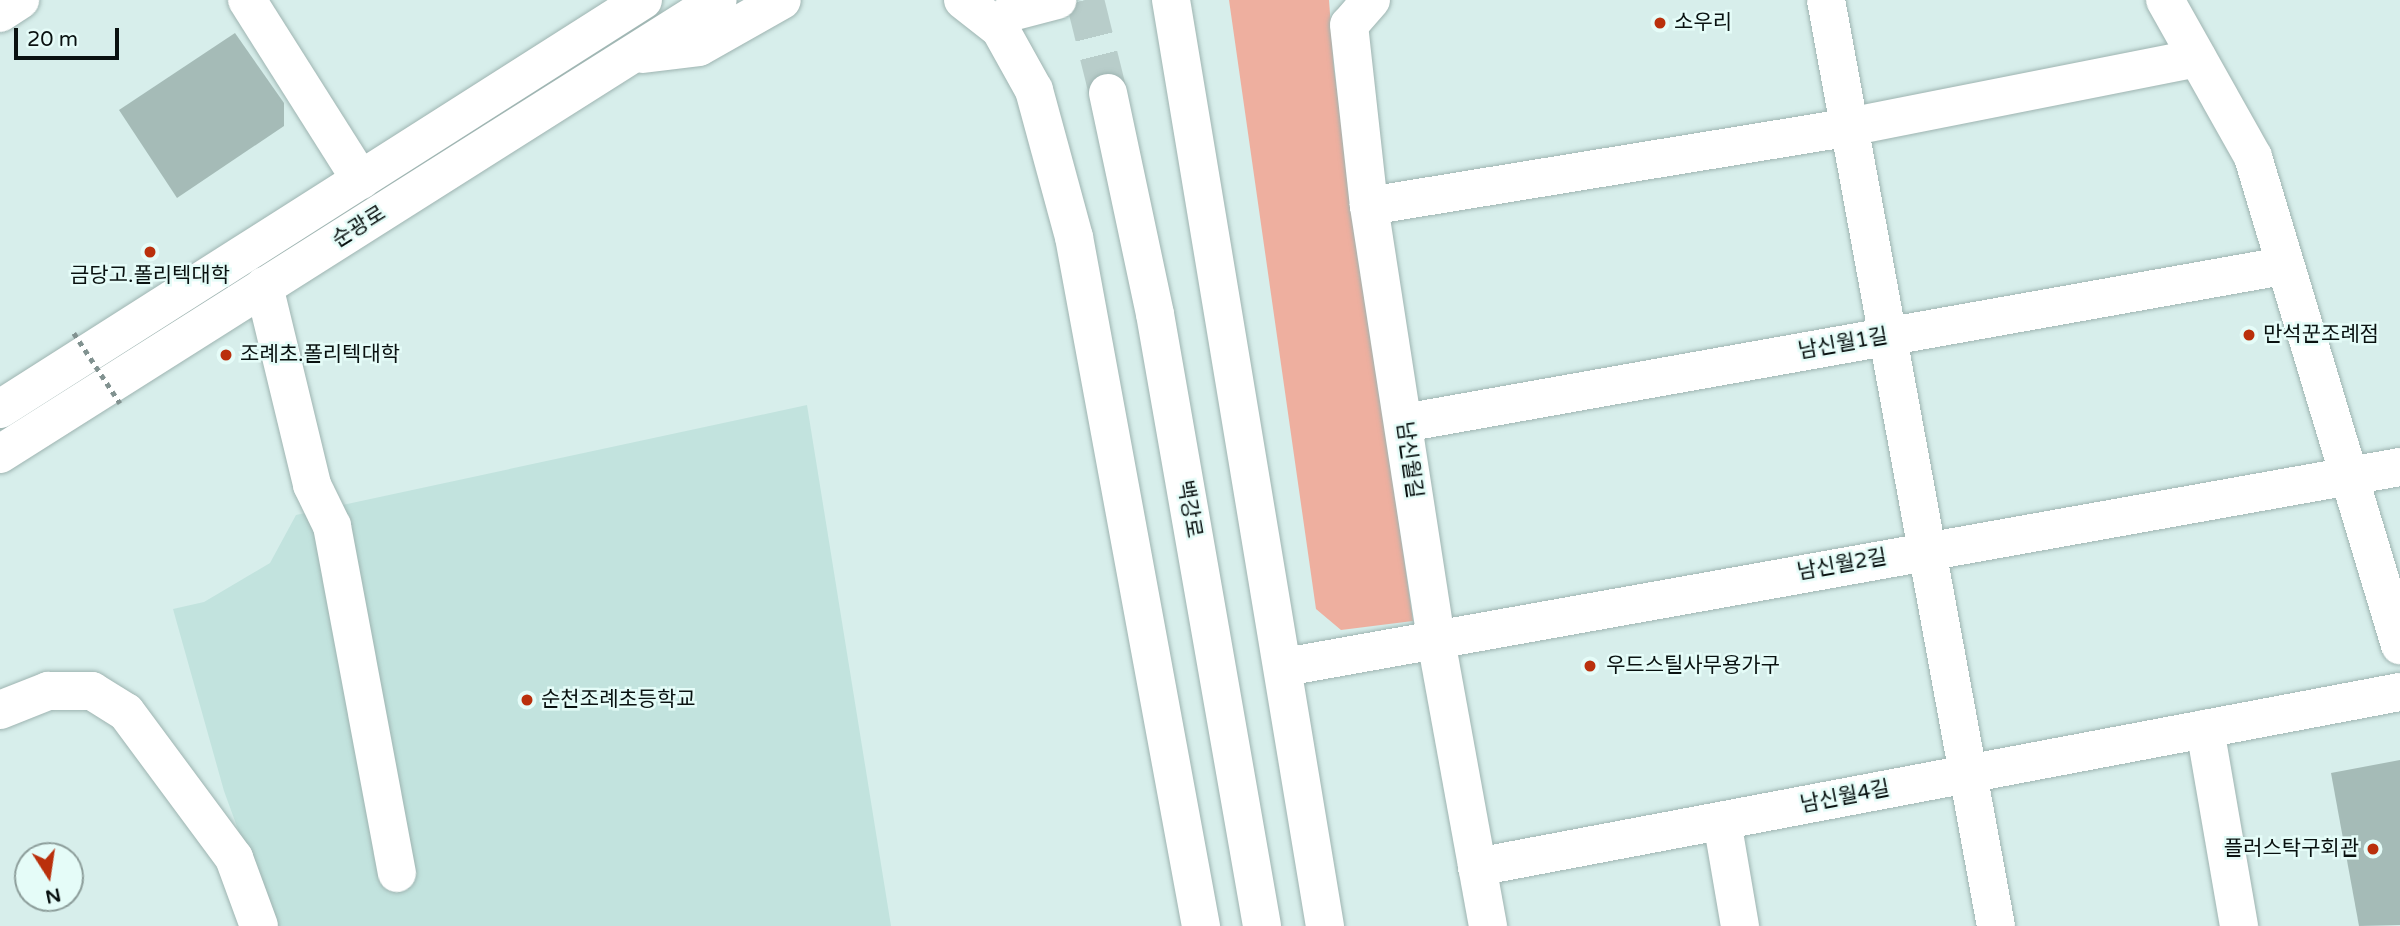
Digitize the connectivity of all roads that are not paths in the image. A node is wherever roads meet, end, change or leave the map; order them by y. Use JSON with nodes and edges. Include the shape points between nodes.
{"nodes":[{"id":1,"x":20,"y":0,"type":"edge"},
{"id":2,"x":247,"y":0,"type":"edge"},
{"id":3,"x":643,"y":0,"type":"edge"},
{"id":4,"x":718,"y":0,"type":"edge"},
{"id":5,"x":782,"y":0,"type":"edge"},
{"id":6,"x":963,"y":0,"type":"edge"},
{"id":7,"x":1057,"y":0,"type":"edge"},
{"id":8,"x":1155,"y":0,"type":"edge"},
{"id":9,"x":1171,"y":0,"type":"edge"},
{"id":10,"x":1397,"y":0,"type":"edge"},
{"id":11,"x":1826,"y":0,"type":"edge"},
{"id":12,"x":2165,"y":0,"type":"edge"},
{"id":13,"x":1010,"y":6,"type":"edge"},
{"id":14,"x":0,"y":13,"type":"edge"},
{"id":15,"x":1359,"y":13,"type":"edge"},
{"id":16,"x":612,"y":14,"type":"edge"},
{"id":17,"x":1179,"y":47,"type":"junction"},
{"id":18,"x":634,"y":55,"type":"junction"},
{"id":19,"x":2197,"y":58,"type":"junction"},
{"id":20,"x":1034,"y":90,"type":"junction"},
{"id":21,"x":1108,"y":93,"type":"tunnel mouth"},
{"id":22,"x":1849,"y":127,"type":"junction"},
{"id":23,"x":361,"y":180,"type":"junction"},
{"id":24,"x":1369,"y":206,"type":"junction"},
{"id":25,"x":2283,"y":266,"type":"junction"},
{"id":26,"x":264,"y":286,"type":"junction"},
{"id":27,"x":1886,"y":336,"type":"junction"},
{"id":28,"x":0,"y":409,"type":"edge"},
{"id":29,"x":1404,"y":424,"type":"junction"},
{"id":30,"x":0,"y":454,"type":"edge"},
{"id":31,"x":2400,"y":467,"type":"edge"},
{"id":32,"x":2349,"y":476,"type":"junction"},
{"id":33,"x":1924,"y":550,"type":"junction"},
{"id":34,"x":1436,"y":640,"type":"junction"},
{"id":35,"x":2400,"y":645,"type":"edge"},
{"id":36,"x":1285,"y":667,"type":"junction"},
{"id":37,"x":2400,"y":692,"type":"edge"},
{"id":38,"x":0,"y":710,"type":"edge"},
{"id":39,"x":2205,"y":729,"type":"junction"},
{"id":40,"x":1969,"y":774,"type":"junction"},
{"id":41,"x":1722,"y":821,"type":"junction"},
{"id":42,"x":1477,"y":867,"type":"junction"},
{"id":43,"x":397,"y":873,"type":"dead end"},
{"id":44,"x":259,"y":926,"type":"edge"},
{"id":45,"x":1201,"y":926,"type":"edge"},
{"id":46,"x":1262,"y":926,"type":"edge"},
{"id":47,"x":1325,"y":926,"type":"edge"},
{"id":48,"x":1488,"y":926,"type":"edge"},
{"id":49,"x":1740,"y":926,"type":"edge"},
{"id":50,"x":1996,"y":926,"type":"edge"},
{"id":51,"x":2239,"y":926,"type":"edge"}],
"edges":[{"from":1,"to":14,"type":"street"},
{"from":2,"to":23,"type":"street"},
{"from":3,"to":16,"type":"street","name":"순광로"},
{"from":4,"to":18,"type":"street","name":"순광로"},
{"from":5,"to":18,"type":"street","via":[[699,47]]},
{"from":6,"to":20,"type":"street","via":[[1000,29]]},
{"from":7,"to":13,"type":"street"},
{"from":8,"to":17,"type":"street"},
{"from":9,"to":17,"type":"street"},
{"from":10,"to":15,"type":"street"},
{"from":11,"to":22,"type":"street"},
{"from":12,"to":19,"type":"street"},
{"from":13,"to":20,"type":"street"},
{"from":15,"to":24,"type":"street","name":"남신월길"},
{"from":16,"to":23,"type":"street","name":"순광로"},
{"from":17,"to":36,"type":"street"},
{"from":18,"to":26,"type":"street","name":"순광로"},
{"from":19,"to":22,"type":"street"},
{"from":19,"to":25,"type":"street","via":[[2253,157]]},
{"from":20,"to":45,"type":"street","via":[[1074,237]]},
{"from":21,"to":46,"type":"street","name":"백강로","via":[[1155,314]]},
{"from":22,"to":24,"type":"street"},
{"from":22,"to":27,"type":"street"},
{"from":23,"to":28,"type":"street","name":"순광로"},
{"from":24,"to":29,"type":"street","name":"남신월길"},
{"from":25,"to":27,"type":"street","name":"남신월1길"},
{"from":25,"to":32,"type":"street"},
{"from":26,"to":30,"type":"street","name":"순광로"},
{"from":26,"to":43,"type":"street","via":[[312,485],[332,526]]},
{"from":27,"to":29,"type":"street","name":"남신월1길"},
{"from":27,"to":33,"type":"street"},
{"from":29,"to":34,"type":"street","name":"남신월길"},
{"from":31,"to":32,"type":"street","name":"남신월2길"},
{"from":32,"to":33,"type":"street","name":"남신월2길"},
{"from":32,"to":35,"type":"street"},
{"from":33,"to":34,"type":"street","name":"남신월2길"},
{"from":33,"to":40,"type":"street"},
{"from":34,"to":36,"type":"street","name":"남신월2길"},
{"from":34,"to":42,"type":"street","name":"남신월길"},
{"from":36,"to":47,"type":"street"},
{"from":37,"to":39,"type":"street","name":"남신월4길"},
{"from":38,"to":44,"type":"street","via":[[48,691],[92,691],[126,712],[234,858]]},
{"from":39,"to":40,"type":"street","name":"남신월4길"},
{"from":39,"to":51,"type":"street"},
{"from":40,"to":41,"type":"street","name":"남신월4길"},
{"from":40,"to":50,"type":"street"},
{"from":41,"to":42,"type":"street","name":"남신월4길"},
{"from":41,"to":49,"type":"street"},
{"from":42,"to":48,"type":"street","name":"남신월길"}]}
